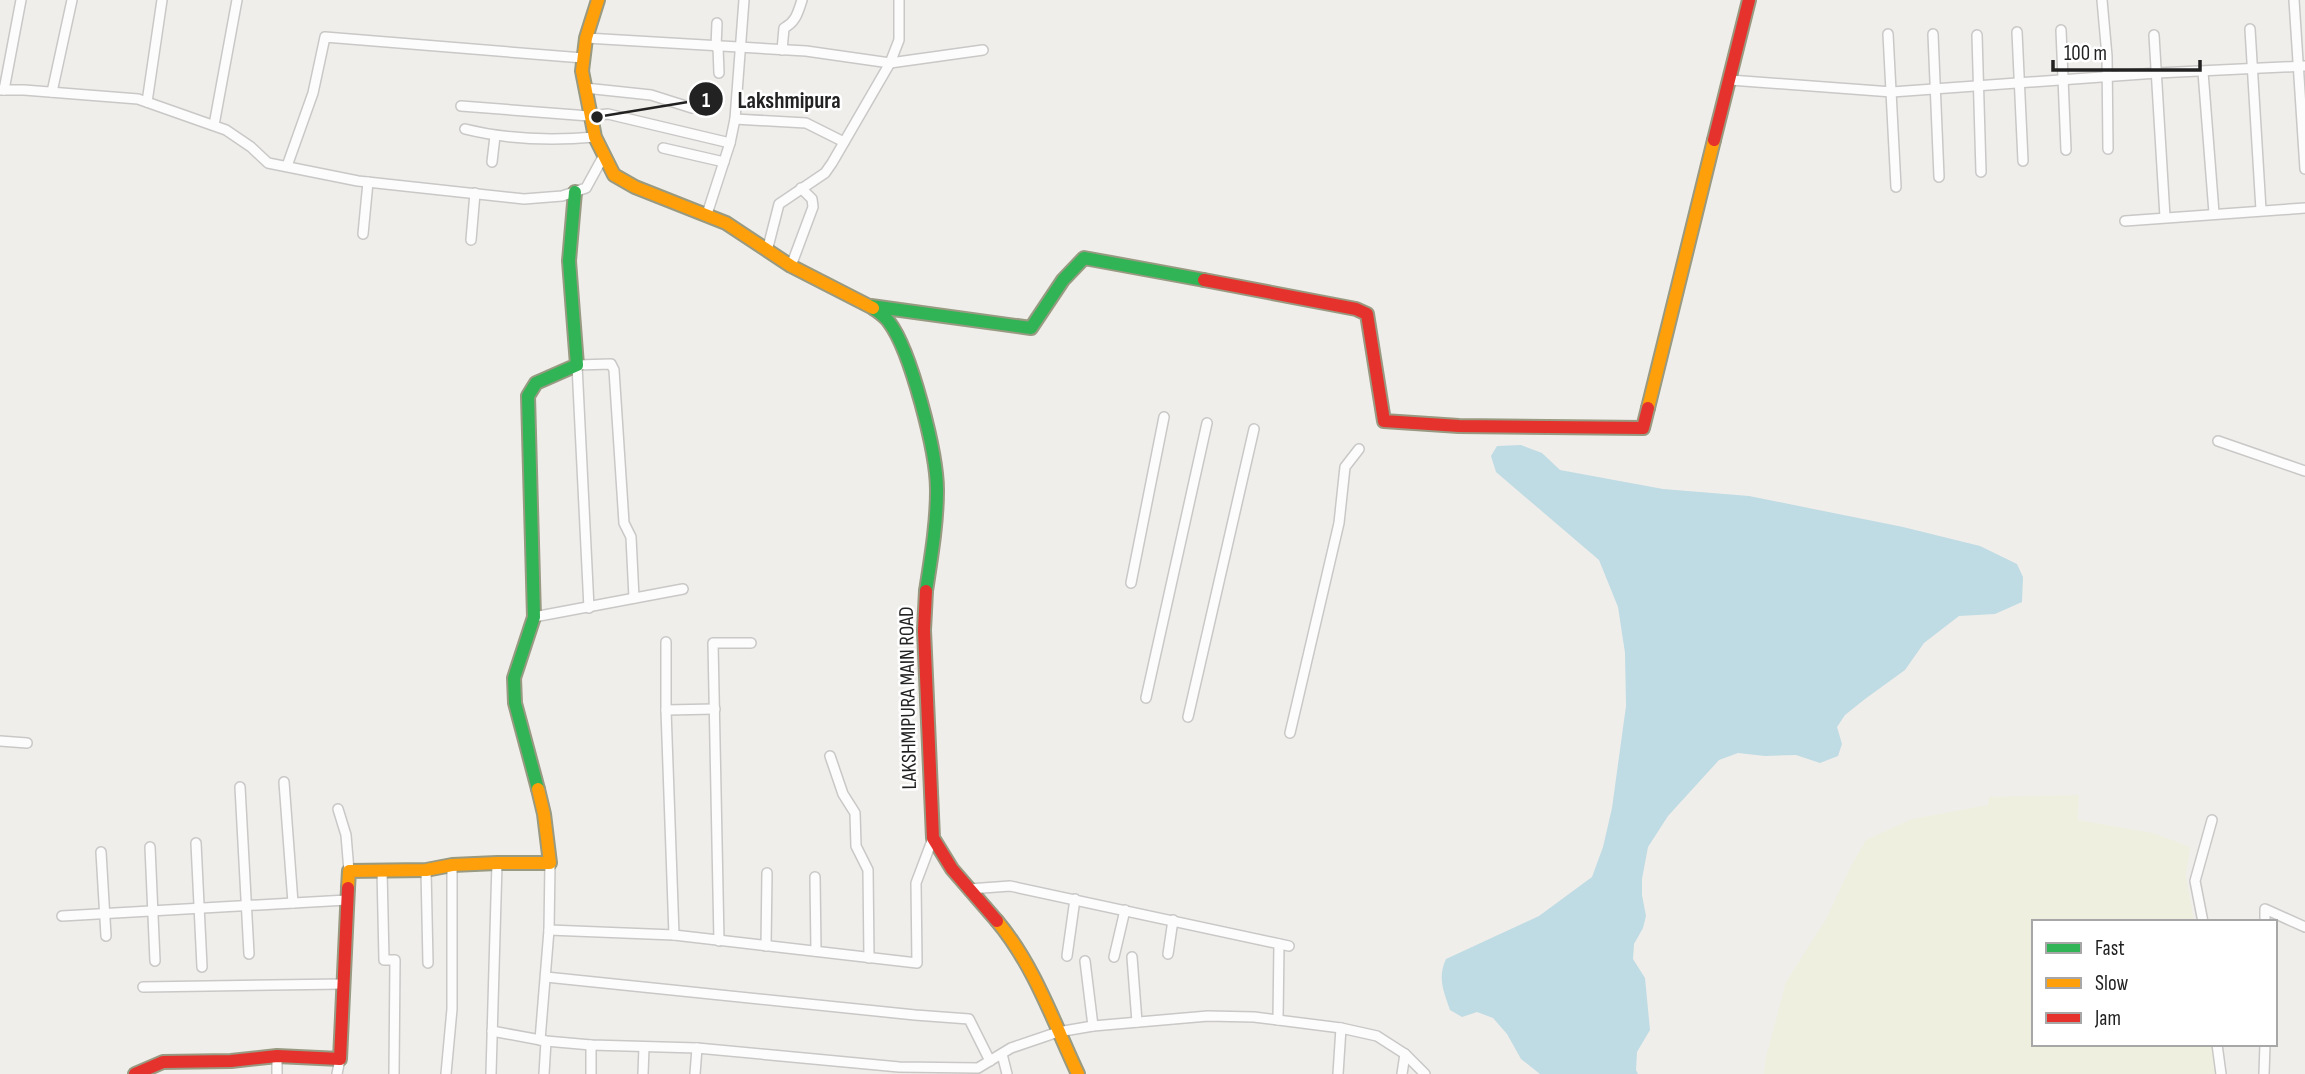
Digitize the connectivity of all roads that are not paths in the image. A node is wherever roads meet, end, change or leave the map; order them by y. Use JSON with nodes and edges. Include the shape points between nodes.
{"nodes":[{"id":1,"x":21,"y":0,"type":"edge"},
{"id":2,"x":72,"y":0,"type":"edge"},
{"id":3,"x":162,"y":0,"type":"edge"},
{"id":4,"x":237,"y":0,"type":"edge"},
{"id":5,"x":598,"y":0,"type":"edge"},
{"id":6,"x":744,"y":0,"type":"edge"},
{"id":7,"x":802,"y":0,"type":"edge"},
{"id":8,"x":899,"y":0,"type":"edge"},
{"id":9,"x":1749,"y":0,"type":"edge"},
{"id":10,"x":2102,"y":0,"type":"edge"},
{"id":11,"x":2294,"y":0,"type":"edge"},
{"id":12,"x":717,"y":23,"type":"dead end"},
{"id":13,"x":2250,"y":29,"type":"dead end"},
{"id":14,"x":2061,"y":30,"type":"dead end"},
{"id":15,"x":2017,"y":32,"type":"dead end"},
{"id":16,"x":1888,"y":34,"type":"dead end"},
{"id":17,"x":1933,"y":34,"type":"dead end"},
{"id":18,"x":1977,"y":35,"type":"dead end"},
{"id":19,"x":2154,"y":35,"type":"dead end"},
{"id":20,"x":586,"y":38,"type":"junction"},
{"id":21,"x":717,"y":47,"type":"junction"},
{"id":22,"x":742,"y":48,"type":"junction"},
{"id":23,"x":782,"y":50,"type":"junction"},
{"id":24,"x":983,"y":50,"type":"dead end"},
{"id":25,"x":583,"y":58,"type":"junction"},
{"id":26,"x":890,"y":63,"type":"junction"},
{"id":27,"x":2301,"y":66,"type":"edge"},
{"id":28,"x":2252,"y":70,"type":"junction"},
{"id":29,"x":2203,"y":72,"type":"junction"},
{"id":30,"x":719,"y":73,"type":"dead end"},
{"id":31,"x":2157,"y":73,"type":"junction"},
{"id":32,"x":2106,"y":77,"type":"junction"},
{"id":33,"x":1730,"y":80,"type":"junction"},
{"id":34,"x":2063,"y":80,"type":"junction"},
{"id":35,"x":2020,"y":83,"type":"junction"},
{"id":36,"x":1979,"y":86,"type":"junction"},
{"id":37,"x":585,"y":88,"type":"junction"},
{"id":38,"x":1935,"y":89,"type":"junction"},
{"id":39,"x":2,"y":90,"type":"edge"},
{"id":40,"x":52,"y":92,"type":"junction"},
{"id":41,"x":1892,"y":92,"type":"junction"},
{"id":42,"x":147,"y":102,"type":"junction"},
{"id":43,"x":461,"y":106,"type":"dead end"},
{"id":44,"x":692,"y":108,"type":"dead end"},
{"id":45,"x":589,"y":116,"type":"junction"},
{"id":46,"x":735,"y":119,"type":"junction"},
{"id":47,"x":214,"y":125,"type":"junction"},
{"id":48,"x":466,"y":129,"type":"dead end"},
{"id":49,"x":495,"y":136,"type":"junction"},
{"id":50,"x":595,"y":137,"type":"junction"},
{"id":51,"x":844,"y":142,"type":"junction"},
{"id":52,"x":730,"y":143,"type":"junction"},
{"id":53,"x":663,"y":148,"type":"dead end"},
{"id":54,"x":2108,"y":149,"type":"dead end"},
{"id":55,"x":2066,"y":150,"type":"dead end"},
{"id":56,"x":603,"y":157,"type":"junction"},
{"id":57,"x":2024,"y":161,"type":"dead end"},
{"id":58,"x":492,"y":162,"type":"dead end"},
{"id":59,"x":724,"y":163,"type":"junction"},
{"id":60,"x":287,"y":166,"type":"junction"},
{"id":61,"x":2305,"y":169,"type":"edge"},
{"id":62,"x":1981,"y":172,"type":"dead end"},
{"id":63,"x":1939,"y":177,"type":"dead end"},
{"id":64,"x":369,"y":182,"type":"junction"},
{"id":65,"x":1896,"y":187,"type":"dead end"},
{"id":66,"x":801,"y":188,"type":"junction"},
{"id":67,"x":575,"y":192,"type":"junction"},
{"id":68,"x":475,"y":193,"type":"junction"},
{"id":69,"x":2305,"y":208,"type":"edge"},
{"id":70,"x":2261,"y":211,"type":"junction"},
{"id":71,"x":2214,"y":213,"type":"junction"},
{"id":72,"x":707,"y":214,"type":"junction"},
{"id":73,"x":2165,"y":216,"type":"junction"},
{"id":74,"x":2125,"y":221,"type":"dead end"},
{"id":75,"x":363,"y":234,"type":"dead end"},
{"id":76,"x":471,"y":240,"type":"dead end"},
{"id":77,"x":767,"y":251,"type":"junction"},
{"id":78,"x":791,"y":266,"type":"junction"},
{"id":79,"x":871,"y":306,"type":"junction"},
{"id":80,"x":577,"y":365,"type":"junction"},
{"id":81,"x":1164,"y":417,"type":"dead end"},
{"id":82,"x":1207,"y":423,"type":"dead end"},
{"id":83,"x":1254,"y":429,"type":"dead end"},
{"id":84,"x":2218,"y":441,"type":"dead end"},
{"id":85,"x":1359,"y":449,"type":"dead end"},
{"id":86,"x":2305,"y":471,"type":"edge"},
{"id":87,"x":1131,"y":583,"type":"dead end"},
{"id":88,"x":683,"y":589,"type":"dead end"},
{"id":89,"x":634,"y":598,"type":"junction"},
{"id":90,"x":589,"y":608,"type":"junction"},
{"id":91,"x":534,"y":617,"type":"junction"},
{"id":92,"x":666,"y":642,"type":"dead end"},
{"id":93,"x":751,"y":643,"type":"dead end"},
{"id":94,"x":1146,"y":698,"type":"dead end"},
{"id":95,"x":715,"y":709,"type":"junction"},
{"id":96,"x":666,"y":710,"type":"junction"},
{"id":97,"x":1188,"y":717,"type":"dead end"},
{"id":98,"x":1290,"y":733,"type":"dead end"},
{"id":99,"x":0,"y":740,"type":"edge"},
{"id":100,"x":27,"y":743,"type":"dead end"},
{"id":101,"x":830,"y":756,"type":"dead end"},
{"id":102,"x":285,"y":782,"type":"dead end"},
{"id":103,"x":240,"y":787,"type":"dead end"},
{"id":104,"x":338,"y":809,"type":"dead end"},
{"id":105,"x":2212,"y":820,"type":"dead end"},
{"id":106,"x":933,"y":838,"type":"junction"},
{"id":107,"x":196,"y":843,"type":"dead end"},
{"id":108,"x":150,"y":847,"type":"dead end"},
{"id":109,"x":101,"y":852,"type":"dead end"},
{"id":110,"x":498,"y":863,"type":"junction"},
{"id":111,"x":550,"y":863,"type":"junction"},
{"id":112,"x":452,"y":865,"type":"junction"},
{"id":113,"x":382,"y":870,"type":"junction"},
{"id":114,"x":426,"y":870,"type":"junction"},
{"id":115,"x":349,"y":871,"type":"junction"},
{"id":116,"x":767,"y":873,"type":"dead end"},
{"id":117,"x":815,"y":877,"type":"dead end"},
{"id":118,"x":969,"y":889,"type":"junction"},
{"id":119,"x":346,"y":900,"type":"junction"},
{"id":120,"x":1075,"y":900,"type":"junction"},
{"id":121,"x":293,"y":903,"type":"junction"},
{"id":122,"x":246,"y":906,"type":"junction"},
{"id":123,"x":199,"y":908,"type":"junction"},
{"id":124,"x":1125,"y":910,"type":"junction"},
{"id":125,"x":153,"y":911,"type":"junction"},
{"id":126,"x":105,"y":914,"type":"junction"},
{"id":127,"x":62,"y":916,"type":"dead end"},
{"id":128,"x":1173,"y":920,"type":"junction"},
{"id":129,"x":2203,"y":920,"type":"edge"},
{"id":130,"x":2265,"y":920,"type":"edge"},
{"id":131,"x":2305,"y":927,"type":"edge"},
{"id":132,"x":549,"y":930,"type":"junction"},
{"id":133,"x":674,"y":935,"type":"junction"},
{"id":134,"x":106,"y":936,"type":"dead end"},
{"id":135,"x":719,"y":941,"type":"junction"},
{"id":136,"x":766,"y":946,"type":"junction"},
{"id":137,"x":816,"y":951,"type":"junction"},
{"id":138,"x":249,"y":954,"type":"dead end"},
{"id":139,"x":1168,"y":954,"type":"dead end"},
{"id":140,"x":1067,"y":956,"type":"dead end"},
{"id":141,"x":1114,"y":957,"type":"dead end"},
{"id":142,"x":1132,"y":957,"type":"dead end"},
{"id":143,"x":869,"y":958,"type":"junction"},
{"id":144,"x":155,"y":961,"type":"dead end"},
{"id":145,"x":1084,"y":961,"type":"dead end"},
{"id":146,"x":428,"y":964,"type":"dead end"},
{"id":147,"x":202,"y":967,"type":"dead end"},
{"id":148,"x":546,"y":977,"type":"junction"},
{"id":149,"x":343,"y":984,"type":"junction"},
{"id":150,"x":143,"y":987,"type":"dead end"},
{"id":151,"x":1278,"y":1020,"type":"junction"},
{"id":152,"x":1137,"y":1022,"type":"junction"},
{"id":153,"x":1094,"y":1026,"type":"junction"},
{"id":154,"x":1341,"y":1028,"type":"junction"},
{"id":155,"x":492,"y":1031,"type":"junction"},
{"id":156,"x":1058,"y":1032,"type":"junction"},
{"id":157,"x":543,"y":1041,"type":"junction"},
{"id":158,"x":591,"y":1045,"type":"junction"},
{"id":159,"x":644,"y":1046,"type":"junction"},
{"id":160,"x":2217,"y":1046,"type":"edge"},
{"id":161,"x":2265,"y":1046,"type":"edge"},
{"id":162,"x":697,"y":1048,"type":"junction"},
{"id":163,"x":1002,"y":1054,"type":"junction"},
{"id":164,"x":1405,"y":1054,"type":"junction"},
{"id":165,"x":277,"y":1056,"type":"junction"},
{"id":166,"x":341,"y":1059,"type":"junction"},
{"id":167,"x":990,"y":1061,"type":"junction"},
{"id":168,"x":231,"y":1067,"type":"edge"},
{"id":169,"x":135,"y":1074,"type":"edge"},
{"id":170,"x":277,"y":1074,"type":"edge"},
{"id":171,"x":337,"y":1074,"type":"edge"},
{"id":172,"x":394,"y":1074,"type":"edge"},
{"id":173,"x":446,"y":1074,"type":"edge"},
{"id":174,"x":491,"y":1074,"type":"edge"},
{"id":175,"x":544,"y":1074,"type":"edge"},
{"id":176,"x":591,"y":1074,"type":"edge"},
{"id":177,"x":643,"y":1074,"type":"edge"},
{"id":178,"x":695,"y":1074,"type":"edge"},
{"id":179,"x":1007,"y":1074,"type":"edge"},
{"id":180,"x":1078,"y":1074,"type":"edge"},
{"id":181,"x":1338,"y":1074,"type":"edge"},
{"id":182,"x":1402,"y":1074,"type":"edge"},
{"id":183,"x":1425,"y":1074,"type":"edge"},
{"id":184,"x":2221,"y":1074,"type":"edge"},
{"id":185,"x":2264,"y":1074,"type":"edge"}],
"edges":[{"from":1,"to":39,"type":"street"},
{"from":2,"to":40,"type":"street"},
{"from":3,"to":42,"type":"street"},
{"from":4,"to":47,"type":"street"},
{"from":5,"to":20,"type":"street","name":"LAKSHMIPURA MAIN ROAD"},
{"from":6,"to":22,"type":"street"},
{"from":7,"to":23,"type":"street","via":[[797,16],[784,28]]},
{"from":8,"to":26,"type":"street","via":[[899,40]]},
{"from":9,"to":33,"type":"street"},
{"from":10,"to":32,"type":"street"},
{"from":11,"to":27,"type":"street"},
{"from":12,"to":21,"type":"street"},
{"from":13,"to":28,"type":"street"},
{"from":14,"to":34,"type":"street"},
{"from":15,"to":35,"type":"street"},
{"from":16,"to":41,"type":"street"},
{"from":17,"to":38,"type":"street"},
{"from":18,"to":36,"type":"street"},
{"from":19,"to":31,"type":"street"},
{"from":20,"to":21,"type":"street"},
{"from":20,"to":25,"type":"street","name":"LAKSHMIPURA MAIN ROAD"},
{"from":21,"to":22,"type":"street"},
{"from":21,"to":30,"type":"street"},
{"from":22,"to":23,"type":"street"},
{"from":22,"to":46,"type":"street"},
{"from":23,"to":26,"type":"street"},
{"from":24,"to":26,"type":"street"},
{"from":25,"to":37,"type":"street","name":"LAKSHMIPURA MAIN ROAD"},
{"from":25,"to":60,"type":"street","via":[[325,37],[313,93]]},
{"from":26,"to":51,"type":"street"},
{"from":27,"to":28,"type":"street"},
{"from":27,"to":61,"type":"street"},
{"from":28,"to":29,"type":"street"},
{"from":28,"to":70,"type":"street"},
{"from":29,"to":31,"type":"street"},
{"from":29,"to":71,"type":"street"},
{"from":31,"to":32,"type":"street"},
{"from":31,"to":73,"type":"street"},
{"from":32,"to":34,"type":"street"},
{"from":32,"to":54,"type":"street"},
{"from":33,"to":41,"type":"street"},
{"from":33,"to":79,"type":"street","via":[[1643,428],[1392,424],[1384,421],[1367,314],[1084,258],[1063,279],[1031,328]]},
{"from":34,"to":35,"type":"street"},
{"from":34,"to":55,"type":"street"},
{"from":35,"to":36,"type":"street"},
{"from":35,"to":57,"type":"street"},
{"from":36,"to":38,"type":"street"},
{"from":36,"to":62,"type":"street"},
{"from":37,"to":44,"type":"street","via":[[651,95]]},
{"from":37,"to":45,"type":"street","name":"LAKSHMIPURA MAIN ROAD"},
{"from":38,"to":41,"type":"street"},
{"from":38,"to":63,"type":"street"},
{"from":39,"to":40,"type":"street"},
{"from":40,"to":42,"type":"street"},
{"from":41,"to":65,"type":"street"},
{"from":42,"to":47,"type":"street"},
{"from":43,"to":45,"type":"street"},
{"from":45,"to":50,"type":"street","name":"LAKSHMIPURA MAIN ROAD"},
{"from":45,"to":52,"type":"street","via":[[608,114]]},
{"from":46,"to":51,"type":"street","via":[[806,122]]},
{"from":46,"to":52,"type":"street"},
{"from":47,"to":60,"type":"street","via":[[268,163]]},
{"from":48,"to":49,"type":"street"},
{"from":49,"to":50,"type":"street","via":[[529,140]]},
{"from":49,"to":58,"type":"street"},
{"from":50,"to":56,"type":"street","name":"LAKSHMIPURA MAIN ROAD"},
{"from":51,"to":66,"type":"street","via":[[825,173]]},
{"from":52,"to":59,"type":"street"},
{"from":53,"to":59,"type":"street"},
{"from":56,"to":67,"type":"street","via":[[586,188]]},
{"from":56,"to":72,"type":"street","name":"LAKSHMIPURA MAIN ROAD","via":[[614,175],[635,187]]},
{"from":59,"to":72,"type":"street"},
{"from":60,"to":64,"type":"street"},
{"from":64,"to":68,"type":"street"},
{"from":64,"to":75,"type":"street"},
{"from":66,"to":77,"type":"street","via":[[779,204]]},
{"from":66,"to":78,"type":"street","via":[[813,207]]},
{"from":67,"to":68,"type":"street","via":[[524,199]]},
{"from":67,"to":80,"type":"street","via":[[569,261]]},
{"from":68,"to":76,"type":"street"},
{"from":69,"to":70,"type":"street"},
{"from":70,"to":71,"type":"street"},
{"from":71,"to":73,"type":"street"},
{"from":72,"to":77,"type":"street","name":"LAKSHMIPURA MAIN ROAD"},
{"from":73,"to":74,"type":"street"},
{"from":77,"to":78,"type":"street","name":"LAKSHMIPURA MAIN ROAD"},
{"from":78,"to":79,"type":"street","name":"LAKSHMIPURA MAIN ROAD"},
{"from":79,"to":106,"type":"street","name":"LAKSHMIPURA MAIN ROAD","via":[[888,320],[900,340],[926,419],[936,475],[936,521],[924,630]]},
{"from":80,"to":89,"type":"street","via":[[604,363],[614,370]]},
{"from":80,"to":90,"type":"street"},
{"from":80,"to":91,"type":"street","via":[[536,383],[528,396]]},
{"from":81,"to":87,"type":"street"},
{"from":82,"to":94,"type":"street"},
{"from":83,"to":97,"type":"street"},
{"from":84,"to":86,"type":"street"},
{"from":85,"to":98,"type":"street","via":[[1345,467],[1339,523]]},
{"from":88,"to":89,"type":"street"},
{"from":89,"to":90,"type":"street"},
{"from":90,"to":91,"type":"street"},
{"from":91,"to":111,"type":"street","via":[[514,678],[514,704],[544,814]]},
{"from":92,"to":96,"type":"street"},
{"from":93,"to":95,"type":"street","via":[[713,643]]},
{"from":95,"to":96,"type":"street"},
{"from":95,"to":135,"type":"street"},
{"from":96,"to":133,"type":"street"},
{"from":99,"to":100,"type":"street"},
{"from":101,"to":143,"type":"street","via":[[855,813],[856,846],[868,870]]},
{"from":102,"to":121,"type":"street"},
{"from":103,"to":122,"type":"street"},
{"from":104,"to":115,"type":"street"},
{"from":105,"to":129,"type":"street","via":[[2195,881]]},
{"from":106,"to":118,"type":"street","name":"LAKSHMIPURA MAIN ROAD"},
{"from":106,"to":143,"type":"street","via":[[916,883],[917,963]]},
{"from":107,"to":123,"type":"street"},
{"from":108,"to":125,"type":"street"},
{"from":109,"to":126,"type":"street"},
{"from":110,"to":111,"type":"street"},
{"from":110,"to":112,"type":"street"},
{"from":110,"to":155,"type":"street"},
{"from":111,"to":132,"type":"street"},
{"from":112,"to":114,"type":"street"},
{"from":112,"to":173,"type":"street","via":[[452,1009]]},
{"from":113,"to":114,"type":"street"},
{"from":113,"to":115,"type":"street"},
{"from":113,"to":172,"type":"street","via":[[384,960],[395,960]]},
{"from":114,"to":146,"type":"street"},
{"from":115,"to":119,"type":"street"},
{"from":116,"to":136,"type":"street"},
{"from":117,"to":137,"type":"street"},
{"from":118,"to":120,"type":"street","via":[[1010,886]]},
{"from":118,"to":156,"type":"street","name":"LAKSHMIPURA MAIN ROAD","via":[[1008,934]]},
{"from":119,"to":121,"type":"street"},
{"from":119,"to":149,"type":"street"},
{"from":120,"to":124,"type":"street"},
{"from":120,"to":140,"type":"street"},
{"from":121,"to":122,"type":"street"},
{"from":122,"to":123,"type":"street"},
{"from":122,"to":138,"type":"street"},
{"from":123,"to":125,"type":"street"},
{"from":123,"to":147,"type":"street"},
{"from":124,"to":128,"type":"street"},
{"from":124,"to":141,"type":"street"},
{"from":125,"to":126,"type":"street"},
{"from":125,"to":144,"type":"street"},
{"from":126,"to":127,"type":"street"},
{"from":126,"to":134,"type":"street"},
{"from":128,"to":139,"type":"street"},
{"from":128,"to":151,"type":"street","via":[[1284,945]]},
{"from":130,"to":131,"type":"street","via":[[2265,909]]},
{"from":132,"to":133,"type":"street"},
{"from":132,"to":148,"type":"street"},
{"from":133,"to":135,"type":"street"},
{"from":135,"to":136,"type":"street"},
{"from":136,"to":137,"type":"street"},
{"from":137,"to":143,"type":"street"},
{"from":142,"to":152,"type":"street"},
{"from":145,"to":153,"type":"street"},
{"from":148,"to":157,"type":"street"},
{"from":148,"to":167,"type":"street","via":[[968,1019]]},
{"from":149,"to":150,"type":"street"},
{"from":149,"to":166,"type":"street"},
{"from":151,"to":152,"type":"street","via":[[1208,1016]]},
{"from":151,"to":154,"type":"street"},
{"from":152,"to":153,"type":"street"},
{"from":153,"to":156,"type":"street"},
{"from":154,"to":164,"type":"street","via":[[1377,1036]]},
{"from":154,"to":181,"type":"street"},
{"from":155,"to":157,"type":"street"},
{"from":155,"to":174,"type":"street"},
{"from":156,"to":163,"type":"street"},
{"from":156,"to":180,"type":"street","name":"LAKSHMIPURA MAIN ROAD"},
{"from":157,"to":158,"type":"street"},
{"from":157,"to":175,"type":"street"},
{"from":158,"to":159,"type":"street"},
{"from":158,"to":176,"type":"street"},
{"from":159,"to":162,"type":"street"},
{"from":159,"to":177,"type":"street"},
{"from":160,"to":184,"type":"street"},
{"from":161,"to":185,"type":"street"},
{"from":162,"to":167,"type":"street","via":[[899,1068],[978,1068]]},
{"from":162,"to":178,"type":"street"},
{"from":163,"to":167,"type":"street"},
{"from":163,"to":179,"type":"street"},
{"from":164,"to":182,"type":"street"},
{"from":164,"to":183,"type":"street"},
{"from":165,"to":166,"type":"street"},
{"from":165,"to":168,"type":"street"},
{"from":165,"to":170,"type":"street"},
{"from":166,"to":171,"type":"street"},
{"from":168,"to":169,"type":"street","via":[[163,1062]]}]}
